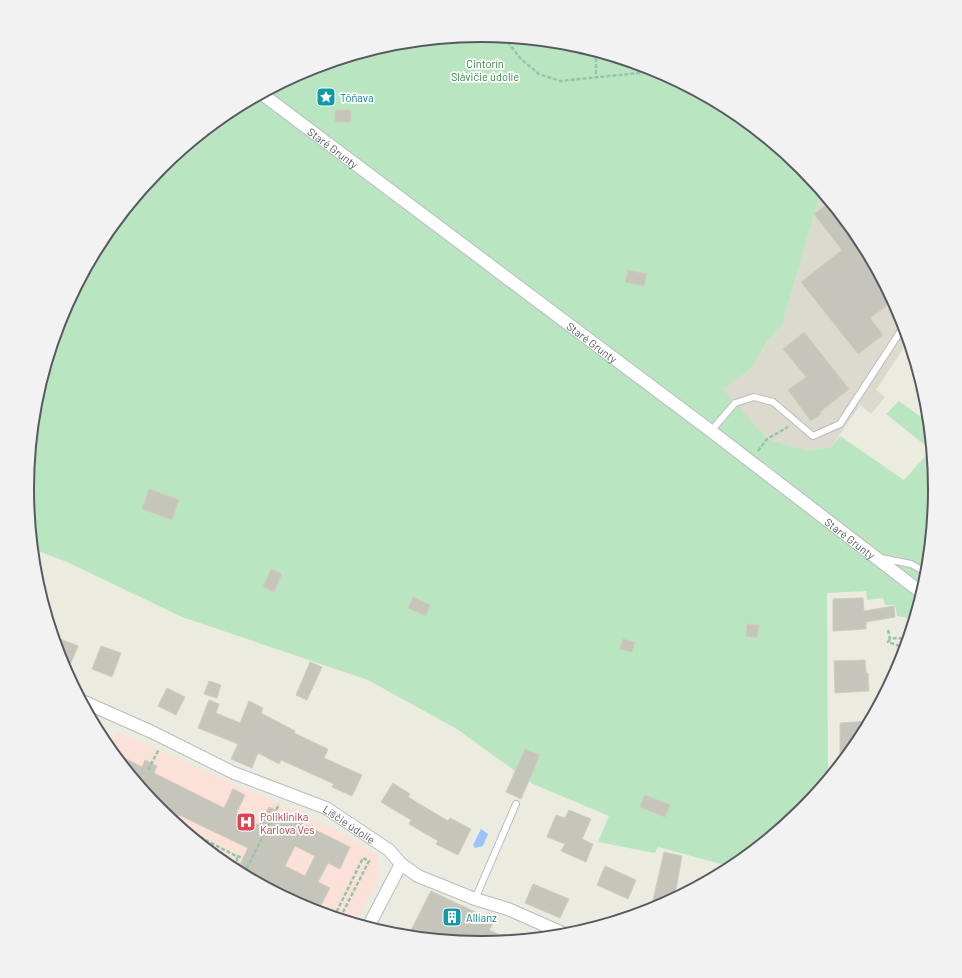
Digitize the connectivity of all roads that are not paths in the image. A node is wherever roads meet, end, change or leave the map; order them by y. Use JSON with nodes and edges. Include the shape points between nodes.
{"nodes":[{"id":1,"x":266,"y":97,"type":"edge"},
{"id":2,"x":900,"y":333,"type":"edge"},
{"id":3,"x":711,"y":431,"type":"junction"},
{"id":4,"x":877,"y":557,"type":"junction"},
{"id":5,"x":920,"y":569,"type":"edge"},
{"id":6,"x":916,"y":589,"type":"edge"},
{"id":7,"x":90,"y":704,"type":"edge"},
{"id":8,"x":516,"y":804,"type":"dead end"},
{"id":9,"x":401,"y":864,"type":"junction"},
{"id":10,"x":475,"y":899,"type":"junction"},
{"id":11,"x":371,"y":922,"type":"edge"},
{"id":12,"x":556,"y":929,"type":"edge"}],
"edges":[{"from":1,"to":3,"type":"street","name":"Staré Grunty"},
{"from":2,"to":3,"type":"lane","via":[[840,424],[813,436],[773,402],[754,397],[735,403]]},
{"from":3,"to":4,"type":"street","name":"Staré Grunty"},
{"from":4,"to":5,"type":"lane","via":[[911,564]]},
{"from":4,"to":6,"type":"street","name":"Staré Grunty"},
{"from":7,"to":9,"type":"street","name":"Líščie údolie","via":[[234,773],[326,808],[389,850]]},
{"from":8,"to":10,"type":"lane"},
{"from":9,"to":10,"type":"street","name":"Líščie údolie","via":[[418,876]]},
{"from":9,"to":11,"type":"street"},
{"from":10,"to":12,"type":"street","name":"Líščie údolie","via":[[508,909]]}]}
